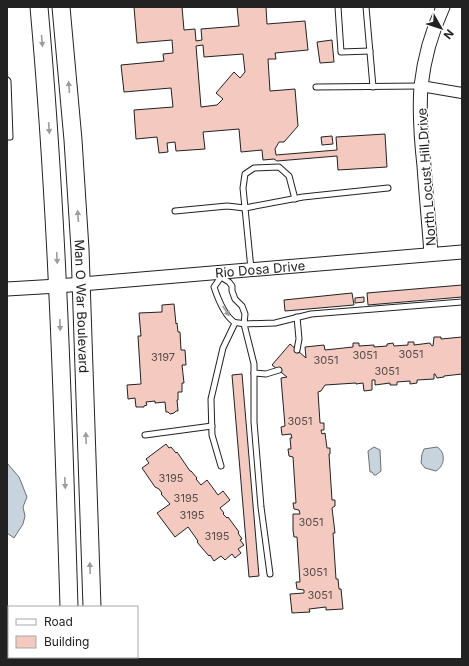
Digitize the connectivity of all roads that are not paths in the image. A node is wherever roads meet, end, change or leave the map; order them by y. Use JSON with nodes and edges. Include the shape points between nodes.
{"nodes":[{"id":1,"x":39,"y":7,"type":"edge"},
{"id":2,"x":62,"y":7,"type":"edge"},
{"id":3,"x":338,"y":7,"type":"edge"},
{"id":4,"x":366,"y":7,"type":"edge"},
{"id":5,"x":443,"y":7,"type":"edge"},
{"id":6,"x":370,"y":51,"type":"junction"},
{"id":7,"x":7,"y":80,"type":"edge"},
{"id":8,"x":421,"y":86,"type":"junction"},
{"id":9,"x":373,"y":87,"type":"junction"},
{"id":10,"x":316,"y":88,"type":"dead end"},
{"id":11,"x":462,"y":93,"type":"edge"},
{"id":12,"x":7,"y":137,"type":"edge"},
{"id":13,"x":388,"y":188,"type":"dead end"},
{"id":14,"x":295,"y":199,"type":"junction"},
{"id":15,"x":245,"y":208,"type":"junction"},
{"id":16,"x":174,"y":211,"type":"dead end"},
{"id":17,"x":462,"y":252,"type":"edge"},
{"id":18,"x":431,"y":254,"type":"junction"},
{"id":19,"x":251,"y":269,"type":"junction"},
{"id":20,"x":221,"y":274,"type":"junction"},
{"id":21,"x":81,"y":283,"type":"junction"},
{"id":22,"x":58,"y":286,"type":"junction"},
{"id":23,"x":7,"y":289,"type":"edge"},
{"id":24,"x":462,"y":302,"type":"edge"},
{"id":25,"x":297,"y":317,"type":"junction"},
{"id":26,"x":235,"y":323,"type":"junction"},
{"id":27,"x":244,"y":324,"type":"junction"},
{"id":28,"x":296,"y":350,"type":"dead end"},
{"id":29,"x":279,"y":370,"type":"dead end"},
{"id":30,"x":254,"y":373,"type":"junction"},
{"id":31,"x":212,"y":426,"type":"junction"},
{"id":32,"x":145,"y":435,"type":"dead end"},
{"id":33,"x":221,"y":466,"type":"dead end"},
{"id":34,"x":270,"y":574,"type":"dead end"},
{"id":35,"x":69,"y":606,"type":"edge"},
{"id":36,"x":92,"y":606,"type":"edge"}],
"edges":[{"from":1,"to":22,"type":"main road","name":"Man O War Boulevard","one_way":true,"via":[[52,156]]},
{"from":21,"to":2,"type":"main road","name":"Man O War Boulevard","one_way":true},
{"from":3,"to":6,"type":"lane","via":[[341,52]]},
{"from":4,"to":6,"type":"lane"},
{"from":5,"to":8,"type":"street","name":"North Locust Hill Drive","via":[[436,22]]},
{"from":6,"to":9,"type":"lane"},
{"from":7,"to":12,"type":"lane","via":[[10,137]]},
{"from":8,"to":9,"type":"lane"},
{"from":8,"to":11,"type":"street"},
{"from":8,"to":18,"type":"street","name":"North Locust Hill Drive","via":[[420,111]]},
{"from":9,"to":10,"type":"lane"},
{"from":13,"to":14,"type":"lane"},
{"from":14,"to":15,"type":"lane"},
{"from":14,"to":15,"type":"lane","via":[[289,176],[279,167],[254,168],[245,174],[242,188]]},
{"from":15,"to":16,"type":"lane","via":[[227,206]]},
{"from":15,"to":19,"type":"lane"},
{"from":17,"to":18,"type":"street","name":"Rio Dosa Drive"},
{"from":18,"to":19,"type":"street","name":"Rio Dosa Drive"},
{"from":19,"to":20,"type":"street","name":"Rio Dosa Drive"},
{"from":20,"to":21,"type":"street","name":"Rio Dosa Drive"},
{"from":20,"to":26,"type":"lane","one_way":true,"via":[[214,288],[228,316]]},
{"from":20,"to":27,"type":"lane","via":[[232,286],[235,299],[242,306],[245,314]]},
{"from":21,"to":22,"type":"street","name":"Rio Dosa Drive"},
{"from":36,"to":21,"type":"main road","name":"Man O War Boulevard","one_way":true},
{"from":22,"to":23,"type":"street","name":"Rio Dosa Drive"},
{"from":22,"to":35,"type":"main road","name":"Man O War Boulevard","one_way":true},
{"from":24,"to":25,"type":"lane"},
{"from":25,"to":27,"type":"lane","via":[[275,323]]},
{"from":25,"to":28,"type":"lane","via":[[299,339]]},
{"from":26,"to":27,"type":"lane"},
{"from":26,"to":31,"type":"lane","via":[[223,348],[212,399]]},
{"from":27,"to":30,"type":"lane"},
{"from":29,"to":30,"type":"lane","via":[[266,374]]},
{"from":30,"to":34,"type":"lane","via":[[254,422]]},
{"from":31,"to":32,"type":"lane"},
{"from":31,"to":33,"type":"lane"}]}
